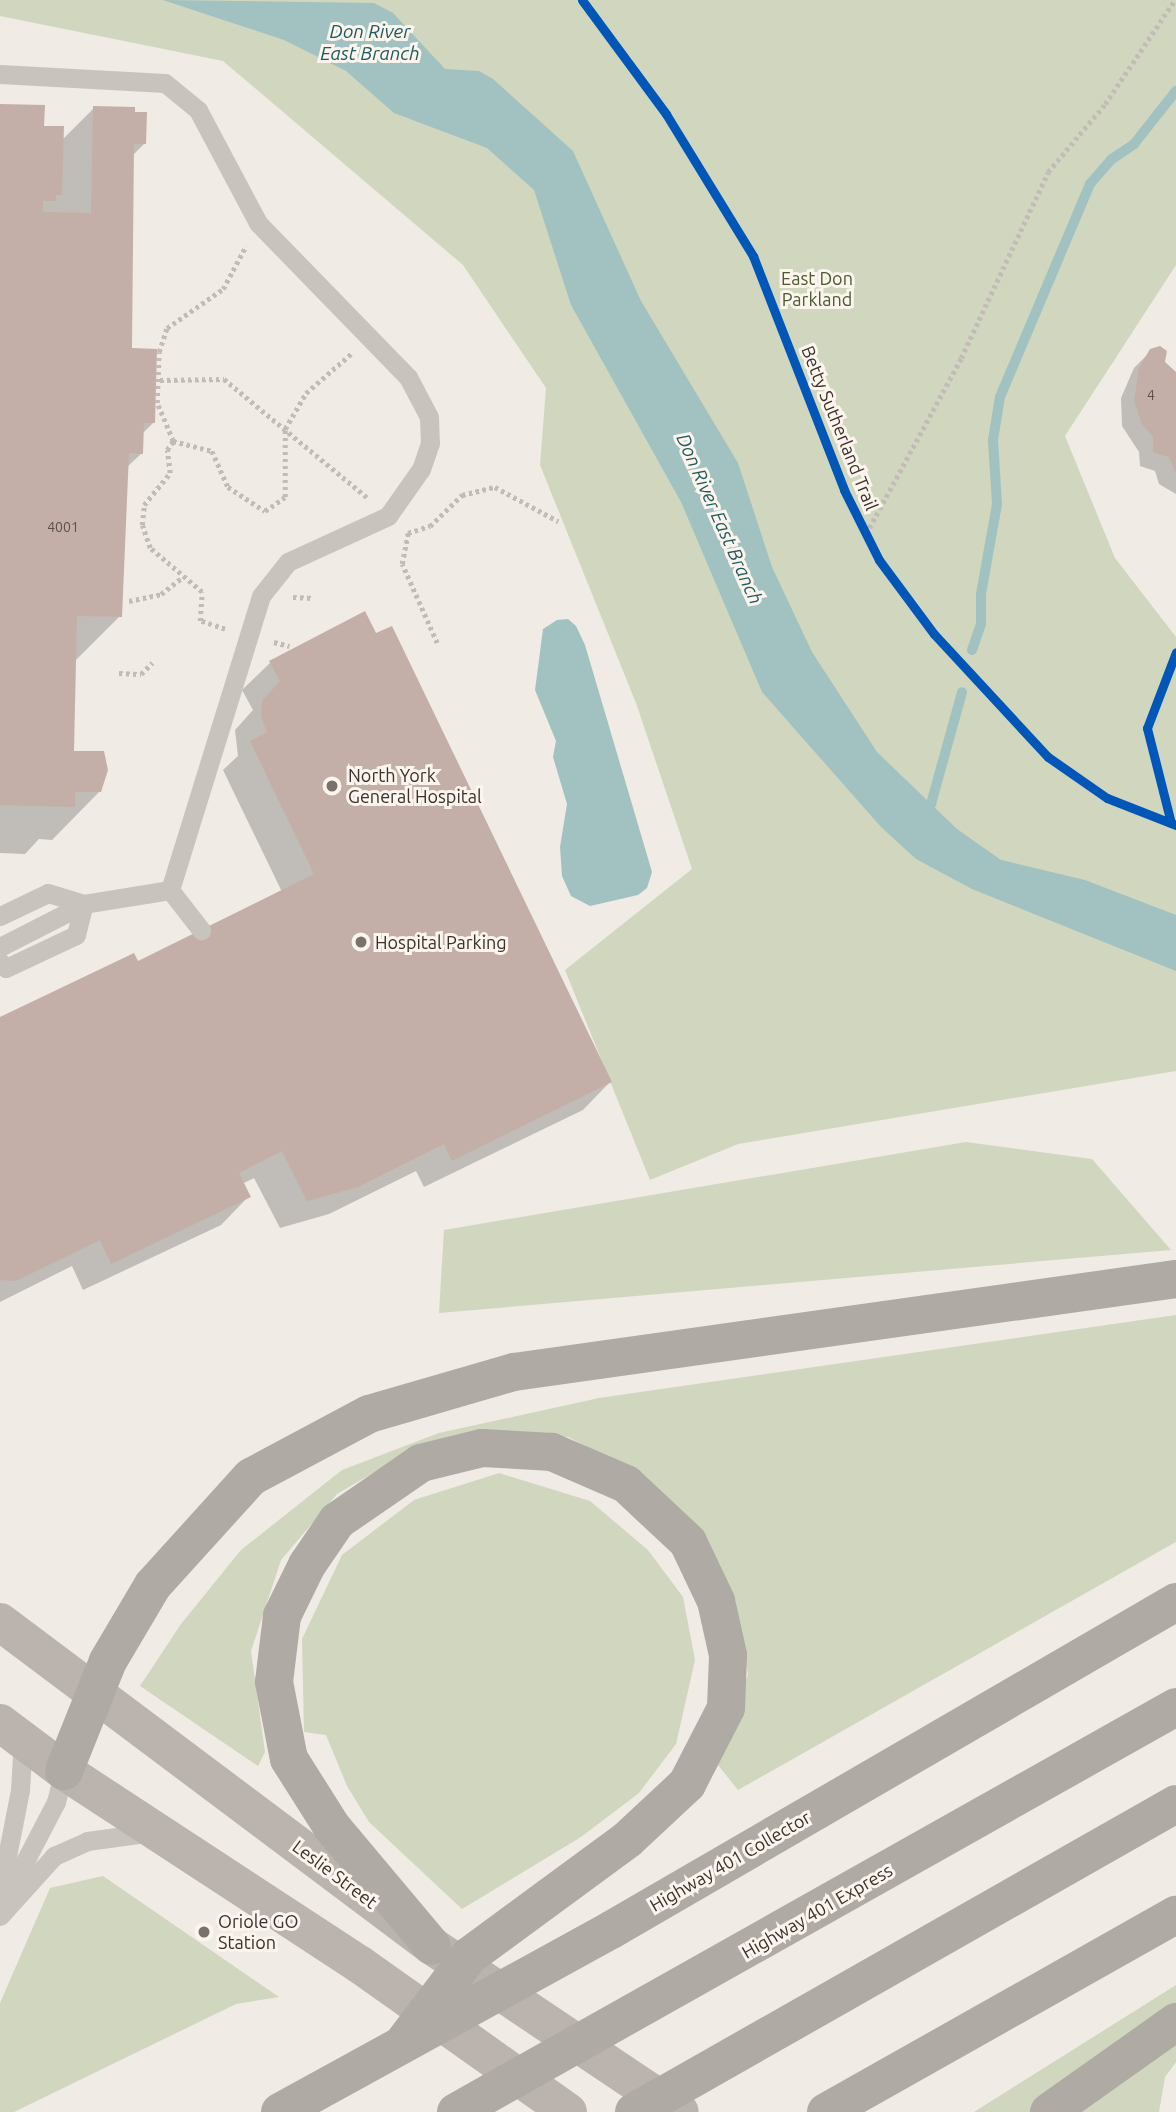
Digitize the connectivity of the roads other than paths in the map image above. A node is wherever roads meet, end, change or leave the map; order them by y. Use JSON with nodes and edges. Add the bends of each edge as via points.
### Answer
{"nodes":[{"id":1,"x":0,"y":75,"type":"edge"},
{"id":2,"x":170,"y":890,"type":"junction"},
{"id":3,"x":84,"y":904,"type":"junction"},
{"id":4,"x":0,"y":916,"type":"edge"},
{"id":5,"x":201,"y":930,"type":"dead end"},
{"id":6,"x":0,"y":947,"type":"edge"},
{"id":7,"x":0,"y":962,"type":"edge"},
{"id":8,"x":1176,"y":1279,"type":"edge"},
{"id":9,"x":1176,"y":1602,"type":"edge"},
{"id":10,"x":0,"y":1622,"type":"edge"},
{"id":11,"x":94,"y":1695,"type":"junction"},
{"id":12,"x":1176,"y":1707,"type":"edge"},
{"id":13,"x":11,"y":1731,"type":"edge"},
{"id":14,"x":64,"y":1770,"type":"junction"},
{"id":15,"x":1176,"y":1804,"type":"edge"},
{"id":16,"x":162,"y":1831,"type":"junction"},
{"id":17,"x":0,"y":1892,"type":"edge"},
{"id":18,"x":0,"y":1910,"type":"edge"},
{"id":19,"x":1176,"y":1915,"type":"edge"},
{"id":20,"x":0,"y":1916,"type":"edge"},
{"id":21,"x":432,"y":1946,"type":"junction"},
{"id":22,"x":1176,"y":2022,"type":"edge"},
{"id":23,"x":404,"y":2042,"type":"junction"},
{"id":24,"x":280,"y":2112,"type":"edge"},
{"id":25,"x":457,"y":2112,"type":"edge"},
{"id":26,"x":568,"y":2112,"type":"edge"},
{"id":27,"x":634,"y":2112,"type":"edge"},
{"id":28,"x":680,"y":2112,"type":"edge"},
{"id":29,"x":826,"y":2112,"type":"edge"},
{"id":30,"x":1049,"y":2112,"type":"edge"}],
"edges":[{"from":1,"to":2,"type":"lane","via":[[165,83],[198,110],[258,223],[408,377],[429,417],[430,443],[421,469],[388,516],[288,562],[261,596]]},
{"from":2,"to":3,"type":"lane"},
{"from":2,"to":5,"type":"lane"},
{"from":3,"to":4,"type":"lane","via":[[48,893]]},
{"from":3,"to":6,"type":"lane"},
{"from":3,"to":7,"type":"lane","via":[[76,934],[6,968]]},
{"from":8,"to":11,"type":"highway","via":[[514,1371],[369,1413],[251,1477],[153,1585],[107,1661]]},
{"from":9,"to":23,"type":"highway","name":"Highway 401 Collector","via":[[611,1930]]},
{"from":10,"to":11,"type":"main road","name":"Leslie Street","via":[[39,1647]]},
{"from":11,"to":14,"type":"highway"},
{"from":11,"to":21,"type":"main road","name":"Leslie Street"},
{"from":12,"to":25,"type":"highway","name":"Highway 401 Express"},
{"from":13,"to":14,"type":"main road"},
{"from":13,"to":17,"type":"lane","via":[[20,1790]]},
{"from":14,"to":16,"type":"main road"},
{"from":14,"to":18,"type":"lane","via":[[56,1802]]},
{"from":15,"to":27,"type":"highway"},
{"from":16,"to":20,"type":"lane","via":[[87,1841],[54,1856]]},
{"from":16,"to":26,"type":"main road"},
{"from":19,"to":29,"type":"highway"},
{"from":21,"to":23,"type":"highway","via":[[332,1826],[289,1759],[274,1682],[282,1616],[307,1565],[337,1521],[421,1463],[482,1448],[552,1452],[626,1484],[688,1542],[716,1601],[728,1655],[726,1708],[687,1784],[628,1839],[469,1956]]},
{"from":21,"to":28,"type":"main road","name":"Leslie Street"},
{"from":22,"to":30,"type":"highway"},
{"from":23,"to":24,"type":"highway","name":"Highway 401 Collector"}]}
